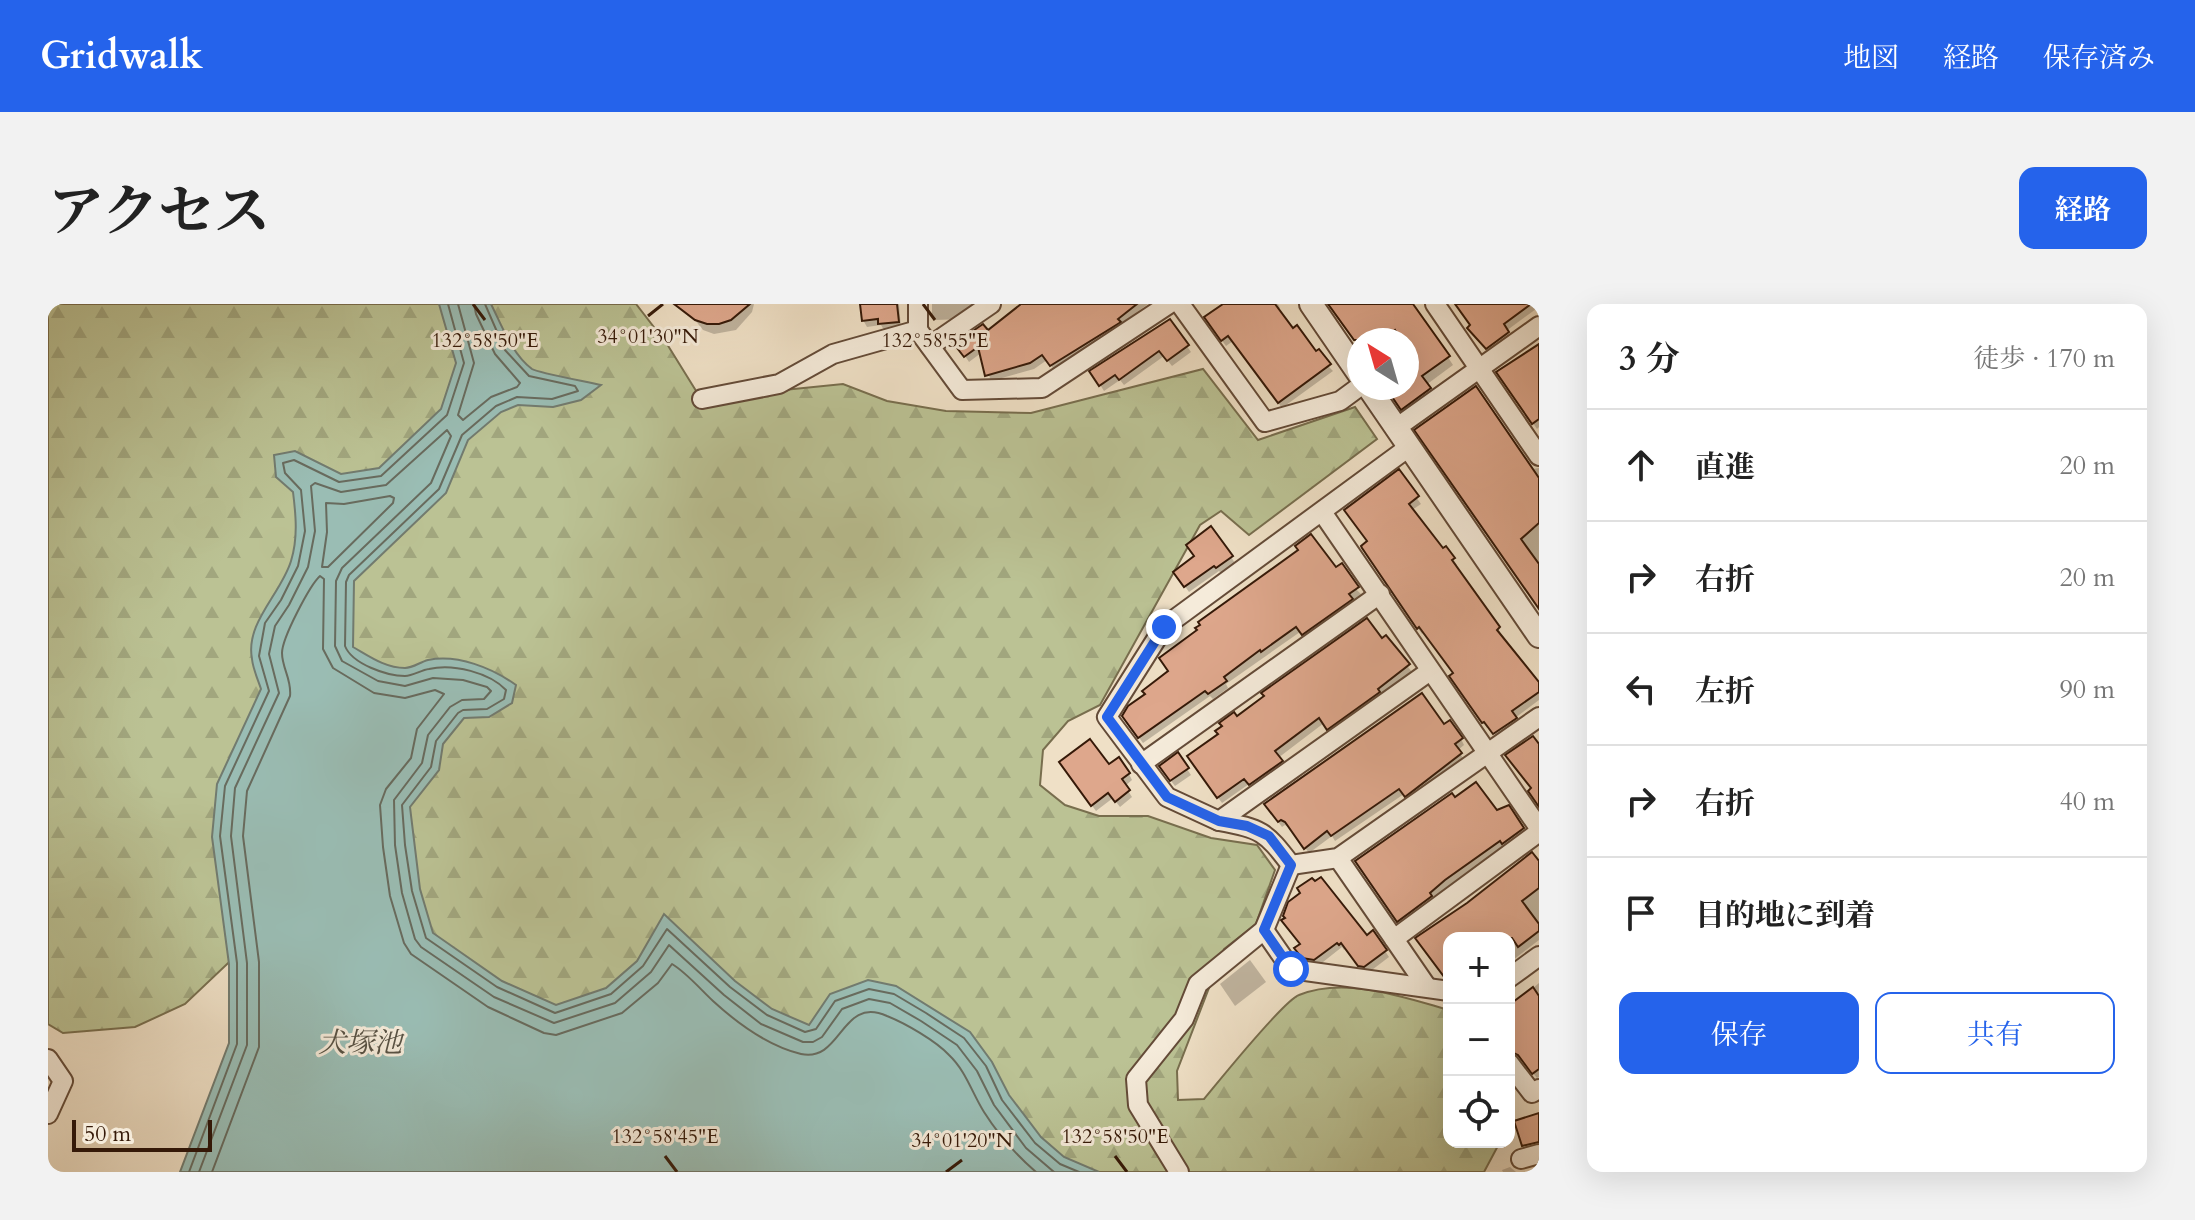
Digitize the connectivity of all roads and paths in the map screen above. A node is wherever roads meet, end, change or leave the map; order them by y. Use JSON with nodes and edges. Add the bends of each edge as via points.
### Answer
{"nodes":[{"id":1,"x":918,"y":304,"type":"edge"},
{"id":2,"x":991,"y":304,"type":"edge"},
{"id":3,"x":1169,"y":304,"type":"edge"},
{"id":4,"x":1180,"y":304,"type":"edge"},
{"id":5,"x":1311,"y":304,"type":"edge"},
{"id":6,"x":1435,"y":304,"type":"edge"},
{"id":7,"x":1539,"y":326,"type":"edge"},
{"id":8,"x":918,"y":330,"type":"junction"},
{"id":9,"x":930,"y":346,"type":"junction"},
{"id":10,"x":1347,"y":356,"type":"edge"},
{"id":11,"x":1479,"y":368,"type":"junction"},
{"id":12,"x":1347,"y":396,"type":"edge"},
{"id":13,"x":702,"y":399,"type":"dead end"},
{"id":14,"x":1377,"y":400,"type":"edge"},
{"id":15,"x":1396,"y":428,"type":"junction"},
{"id":16,"x":1409,"y":447,"type":"junction"},
{"id":17,"x":1539,"y":455,"type":"edge"},
{"id":18,"x":1322,"y":512,"type":"junction"},
{"id":19,"x":1380,"y":594,"type":"junction"},
{"id":20,"x":1539,"y":636,"type":"edge"},
{"id":21,"x":1430,"y":671,"type":"junction"},
{"id":22,"x":1539,"y":717,"type":"edge"},
{"id":23,"x":1487,"y":752,"type":"junction"},
{"id":24,"x":1141,"y":764,"type":"junction"},
{"id":25,"x":1219,"y":821,"type":"junction"},
{"id":26,"x":1539,"y":830,"type":"edge"},
{"id":27,"x":1338,"y":858,"type":"junction"},
{"id":28,"x":1291,"y":865,"type":"junction"},
{"id":29,"x":1264,"y":930,"type":"junction"},
{"id":30,"x":1394,"y":939,"type":"junction"},
{"id":31,"x":1539,"y":956,"type":"edge"},
{"id":32,"x":1515,"y":974,"type":"edge"},
{"id":33,"x":1427,"y":987,"type":"junction"},
{"id":34,"x":1443,"y":990,"type":"edge"},
{"id":35,"x":48,"y":1059,"type":"edge"},
{"id":36,"x":1515,"y":1071,"type":"edge"},
{"id":37,"x":1539,"y":1089,"type":"edge"},
{"id":38,"x":48,"y":1114,"type":"edge"},
{"id":39,"x":1179,"y":1172,"type":"edge"}],
"edges":[{"from":1,"to":8,"type":"street"},
{"from":2,"to":9,"type":"street"},
{"from":3,"to":9,"type":"street","via":[[1042,388],[962,390]]},
{"from":4,"to":12,"type":"street","via":[[1265,422]]},
{"from":5,"to":10,"type":"street"},
{"from":6,"to":11,"type":"street"},
{"from":7,"to":11,"type":"street"},
{"from":8,"to":9,"type":"street"},
{"from":8,"to":13,"type":"street","via":[[833,354],[779,384]]},
{"from":11,"to":15,"type":"street"},
{"from":11,"to":17,"type":"street"},
{"from":14,"to":15,"type":"street"},
{"from":15,"to":16,"type":"street"},
{"from":16,"to":18,"type":"street"},
{"from":16,"to":20,"type":"street"},
{"from":18,"to":19,"type":"street"},
{"from":18,"to":24,"type":"street","via":[[1164,627],[1107,717]]},
{"from":19,"to":21,"type":"street"},
{"from":19,"to":24,"type":"street"},
{"from":21,"to":23,"type":"street"},
{"from":21,"to":25,"type":"street"},
{"from":22,"to":23,"type":"street"},
{"from":23,"to":26,"type":"street"},
{"from":23,"to":27,"type":"street"},
{"from":24,"to":25,"type":"street","via":[[1167,797]]},
{"from":25,"to":28,"type":"street","via":[[1269,836]]},
{"from":26,"to":30,"type":"street"},
{"from":27,"to":28,"type":"street"},
{"from":27,"to":30,"type":"street"},
{"from":28,"to":29,"type":"street"},
{"from":29,"to":33,"type":"street","via":[[1291,969]]},
{"from":29,"to":39,"type":"street","via":[[1198,984],[1184,1019],[1136,1079],[1138,1105]]},
{"from":30,"to":33,"type":"street"},
{"from":31,"to":32,"type":"street"},
{"from":33,"to":34,"type":"street"},
{"from":35,"to":38,"type":"street","via":[[63,1081]]},
{"from":36,"to":37,"type":"street","via":[[1532,1093]]}]}
